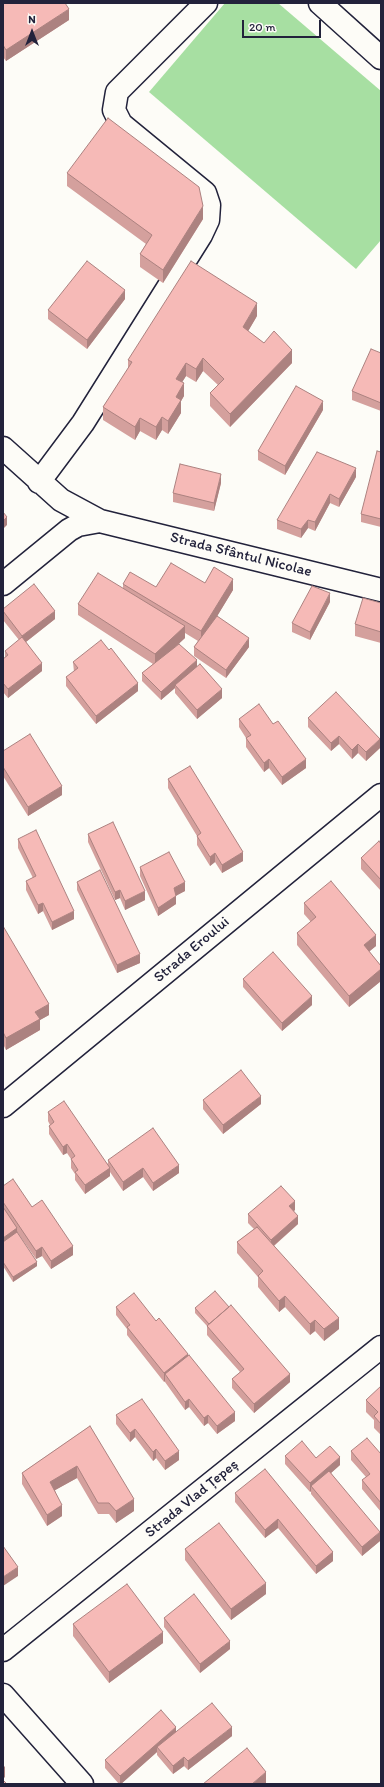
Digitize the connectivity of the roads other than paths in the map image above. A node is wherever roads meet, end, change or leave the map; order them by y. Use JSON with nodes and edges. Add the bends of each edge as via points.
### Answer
{"nodes":[{"id":1,"x":206,"y":3,"type":"edge"},
{"id":2,"x":320,"y":3,"type":"edge"},
{"id":3,"x":381,"y":58,"type":"edge"},
{"id":4,"x":3,"y":448,"type":"edge"},
{"id":5,"x":39,"y":482,"type":"junction"},
{"id":6,"x":100,"y":521,"type":"junction"},
{"id":7,"x":3,"y":584,"type":"edge"},
{"id":8,"x":381,"y":590,"type":"edge"},
{"id":9,"x":381,"y":795,"type":"edge"},
{"id":10,"x":3,"y":1106,"type":"edge"},
{"id":11,"x":381,"y":1347,"type":"edge"},
{"id":12,"x":3,"y":1650,"type":"edge"},
{"id":13,"x":3,"y":1695,"type":"edge"},
{"id":14,"x":82,"y":1784,"type":"edge"}],
"edges":[{"from":1,"to":5,"type":"street","via":[[117,92],[114,110],[121,124],[205,193],[209,205],[208,220],[202,235],[83,423]]},
{"from":2,"to":3,"type":"street"},
{"from":4,"to":5,"type":"street","name":"Strada Sfântul Nicolae"},
{"from":5,"to":6,"type":"street","name":"Strada Sfântul Nicolae","via":[[61,500]]},
{"from":6,"to":7,"type":"street","name":"Strada Sfântul Nicolae","via":[[78,525],[69,530]]},
{"from":6,"to":8,"type":"street","name":"Strada Sfântul Nicolae"},
{"from":9,"to":10,"type":"street","name":"Strada Eroului"},
{"from":11,"to":12,"type":"street","name":"Strada Vlad Țepeș"},
{"from":13,"to":14,"type":"street"}]}
